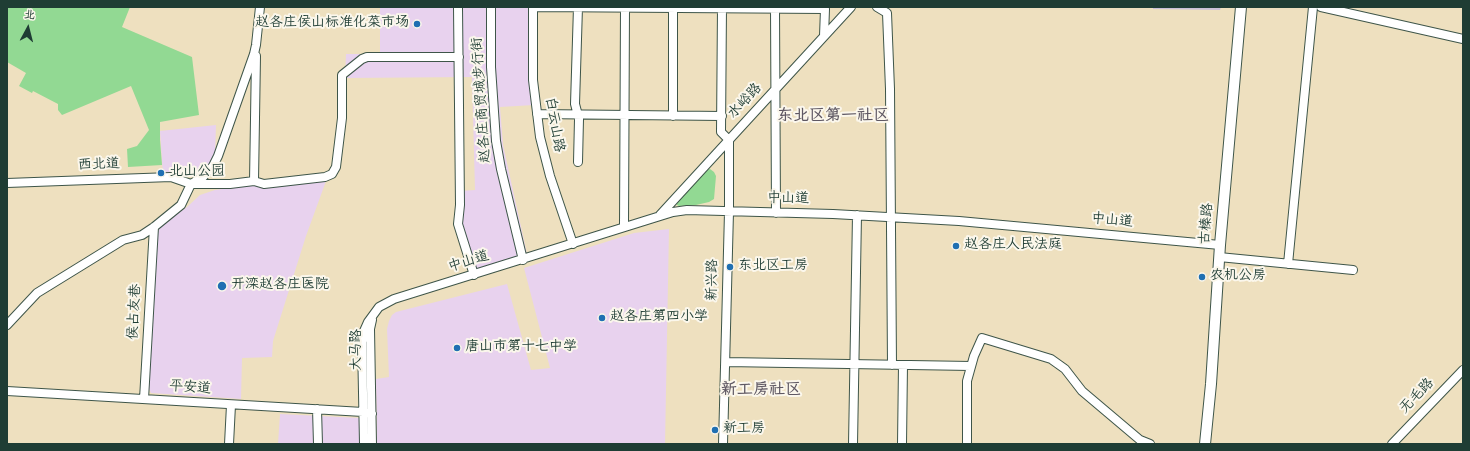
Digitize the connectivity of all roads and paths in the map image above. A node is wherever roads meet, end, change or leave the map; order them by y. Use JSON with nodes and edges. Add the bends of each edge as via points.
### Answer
{"nodes":[{"id":1,"x":260,"y":7,"type":"edge"},
{"id":2,"x":458,"y":7,"type":"edge"},
{"id":3,"x":491,"y":7,"type":"edge"},
{"id":4,"x":533,"y":7,"type":"edge"},
{"id":5,"x":578,"y":7,"type":"edge"},
{"id":6,"x":625,"y":7,"type":"edge"},
{"id":7,"x":851,"y":7,"type":"edge"},
{"id":8,"x":877,"y":7,"type":"edge"},
{"id":9,"x":1241,"y":7,"type":"edge"},
{"id":10,"x":1313,"y":7,"type":"edge"},
{"id":11,"x":1321,"y":7,"type":"edge"},
{"id":12,"x":673,"y":8,"type":"edge"},
{"id":13,"x":722,"y":8,"type":"edge"},
{"id":14,"x":775,"y":8,"type":"edge"},
{"id":15,"x":825,"y":8,"type":"edge"},
{"id":16,"x":824,"y":36,"type":"junction"},
{"id":17,"x":1463,"y":40,"type":"edge"},
{"id":18,"x":256,"y":45,"type":"junction"},
{"id":19,"x":459,"y":57,"type":"junction"},
{"id":20,"x":775,"y":89,"type":"junction"},
{"id":21,"x":537,"y":114,"type":"junction"},
{"id":22,"x":578,"y":115,"type":"junction"},
{"id":23,"x":624,"y":115,"type":"junction"},
{"id":24,"x":673,"y":116,"type":"junction"},
{"id":25,"x":722,"y":116,"type":"junction"},
{"id":26,"x":729,"y":140,"type":"junction"},
{"id":27,"x":578,"y":162,"type":"dead end"},
{"id":28,"x":254,"y":181,"type":"junction"},
{"id":29,"x":7,"y":183,"type":"edge"},
{"id":30,"x":191,"y":184,"type":"junction"},
{"id":31,"x":729,"y":212,"type":"junction"},
{"id":32,"x":776,"y":212,"type":"junction"},
{"id":33,"x":660,"y":215,"type":"junction"},
{"id":34,"x":857,"y":215,"type":"junction"},
{"id":35,"x":892,"y":217,"type":"junction"},
{"id":36,"x":624,"y":226,"type":"junction"},
{"id":37,"x":154,"y":227,"type":"junction"},
{"id":38,"x":572,"y":244,"type":"junction"},
{"id":39,"x":1220,"y":245,"type":"junction"},
{"id":40,"x":1219,"y":257,"type":"junction"},
{"id":41,"x":523,"y":260,"type":"junction"},
{"id":42,"x":1288,"y":264,"type":"junction"},
{"id":43,"x":1353,"y":270,"type":"dead end"},
{"id":44,"x":474,"y":275,"type":"junction"},
{"id":45,"x":372,"y":315,"type":"junction"},
{"id":46,"x":7,"y":326,"type":"edge"},
{"id":47,"x":726,"y":362,"type":"junction"},
{"id":48,"x":854,"y":364,"type":"junction"},
{"id":49,"x":892,"y":365,"type":"junction"},
{"id":50,"x":903,"y":365,"type":"junction"},
{"id":51,"x":971,"y":366,"type":"junction"},
{"id":52,"x":1463,"y":370,"type":"edge"},
{"id":53,"x":7,"y":391,"type":"edge"},
{"id":54,"x":144,"y":399,"type":"junction"},
{"id":55,"x":231,"y":405,"type":"junction"},
{"id":56,"x":317,"y":409,"type":"junction"},
{"id":57,"x":363,"y":412,"type":"junction"},
{"id":58,"x":372,"y":414,"type":"junction"},
{"id":59,"x":229,"y":444,"type":"edge"},
{"id":60,"x":318,"y":444,"type":"edge"},
{"id":61,"x":364,"y":444,"type":"edge"},
{"id":62,"x":372,"y":444,"type":"edge"},
{"id":63,"x":723,"y":444,"type":"edge"},
{"id":64,"x":853,"y":444,"type":"edge"},
{"id":65,"x":902,"y":444,"type":"edge"},
{"id":66,"x":967,"y":444,"type":"edge"},
{"id":67,"x":1150,"y":444,"type":"edge"},
{"id":68,"x":1205,"y":444,"type":"edge"},
{"id":69,"x":1392,"y":444,"type":"edge"}],
"edges":[{"from":1,"to":18,"type":"street"},
{"from":2,"to":19,"type":"street"},
{"from":3,"to":41,"type":"street","name":"赵各庄商贸城步行街","via":[[491,67],[496,141]]},
{"from":4,"to":5,"type":"street"},
{"from":4,"to":21,"type":"street","name":"白云山路","via":[[533,80]]},
{"from":5,"to":6,"type":"street"},
{"from":5,"to":22,"type":"street","via":[[575,104]]},
{"from":6,"to":12,"type":"street"},
{"from":6,"to":23,"type":"street"},
{"from":7,"to":16,"type":"street","name":"水峪路"},
{"from":8,"to":35,"type":"street","via":[[887,13]]},
{"from":9,"to":39,"type":"main road","name":"古榛路"},
{"from":10,"to":42,"type":"street"},
{"from":11,"to":17,"type":"street"},
{"from":12,"to":13,"type":"street"},
{"from":12,"to":24,"type":"street"},
{"from":13,"to":14,"type":"street"},
{"from":13,"to":25,"type":"street"},
{"from":14,"to":15,"type":"street"},
{"from":14,"to":20,"type":"street"},
{"from":15,"to":16,"type":"street"},
{"from":16,"to":20,"type":"street","name":"水峪路"},
{"from":18,"to":28,"type":"street"},
{"from":18,"to":30,"type":"street","via":[[218,156],[203,177]]},
{"from":19,"to":28,"type":"street","via":[[362,58],[342,75],[340,146],[332,174],[264,184]]},
{"from":19,"to":44,"type":"street","via":[[458,224]]},
{"from":20,"to":26,"type":"street","name":"水峪路"},
{"from":20,"to":32,"type":"street"},
{"from":21,"to":22,"type":"street"},
{"from":21,"to":38,"type":"street","name":"白云山路","via":[[550,176]]},
{"from":22,"to":23,"type":"street"},
{"from":22,"to":27,"type":"street"},
{"from":23,"to":24,"type":"street"},
{"from":23,"to":36,"type":"street"},
{"from":24,"to":25,"type":"street"},
{"from":25,"to":26,"type":"street","via":[[721,132]]},
{"from":26,"to":31,"type":"street","name":"新兴路"},
{"from":26,"to":33,"type":"street","name":"水峪路"},
{"from":28,"to":30,"type":"street"},
{"from":29,"to":30,"type":"street","name":"西北道","via":[[172,177]]},
{"from":30,"to":37,"type":"street","via":[[181,204]]},
{"from":31,"to":32,"type":"street","name":"中山道"},
{"from":31,"to":33,"type":"street","name":"中山道","via":[[687,210]]},
{"from":31,"to":47,"type":"street","name":"新兴路"},
{"from":32,"to":34,"type":"street","name":"中山道"},
{"from":33,"to":36,"type":"street","name":"中山道"},
{"from":34,"to":35,"type":"street","name":"中山道"},
{"from":34,"to":48,"type":"street"},
{"from":35,"to":39,"type":"street","name":"中山道"},
{"from":35,"to":49,"type":"street"},
{"from":36,"to":38,"type":"street","name":"中山道"},
{"from":37,"to":46,"type":"street","via":[[142,235],[123,240],[37,293]]},
{"from":37,"to":54,"type":"street","name":"侯占友巷"},
{"from":38,"to":41,"type":"street","name":"中山道"},
{"from":39,"to":40,"type":"main road","name":"古榛路"},
{"from":40,"to":42,"type":"street"},
{"from":40,"to":68,"type":"main road","name":"古榛路"},
{"from":41,"to":44,"type":"street","name":"中山道"},
{"from":42,"to":43,"type":"street"},
{"from":44,"to":45,"type":"street","name":"中山道","via":[[394,299],[379,307]]},
{"from":45,"to":57,"type":"street","name":"大马路","via":[[362,342]]},
{"from":45,"to":58,"type":"street","name":"大马路"},
{"from":47,"to":48,"type":"street"},
{"from":47,"to":63,"type":"street","name":"新兴路"},
{"from":48,"to":49,"type":"street"},
{"from":48,"to":64,"type":"street"},
{"from":49,"to":50,"type":"street"},
{"from":50,"to":51,"type":"street"},
{"from":50,"to":65,"type":"street"},
{"from":51,"to":66,"type":"street","via":[[967,381]]},
{"from":51,"to":67,"type":"street","via":[[982,338],[1051,359],[1065,369],[1082,391],[1140,440]]},
{"from":52,"to":69,"type":"street","name":"无毛路"},
{"from":53,"to":54,"type":"street","name":"平安道"},
{"from":54,"to":55,"type":"street","name":"平安道"},
{"from":55,"to":56,"type":"street","name":"平安道"},
{"from":55,"to":59,"type":"street"},
{"from":56,"to":57,"type":"street","name":"平安道"},
{"from":56,"to":60,"type":"street"},
{"from":57,"to":58,"type":"street","name":"平安道"},
{"from":57,"to":61,"type":"street","name":"大马路"},
{"from":58,"to":62,"type":"street","name":"大马路"}]}
